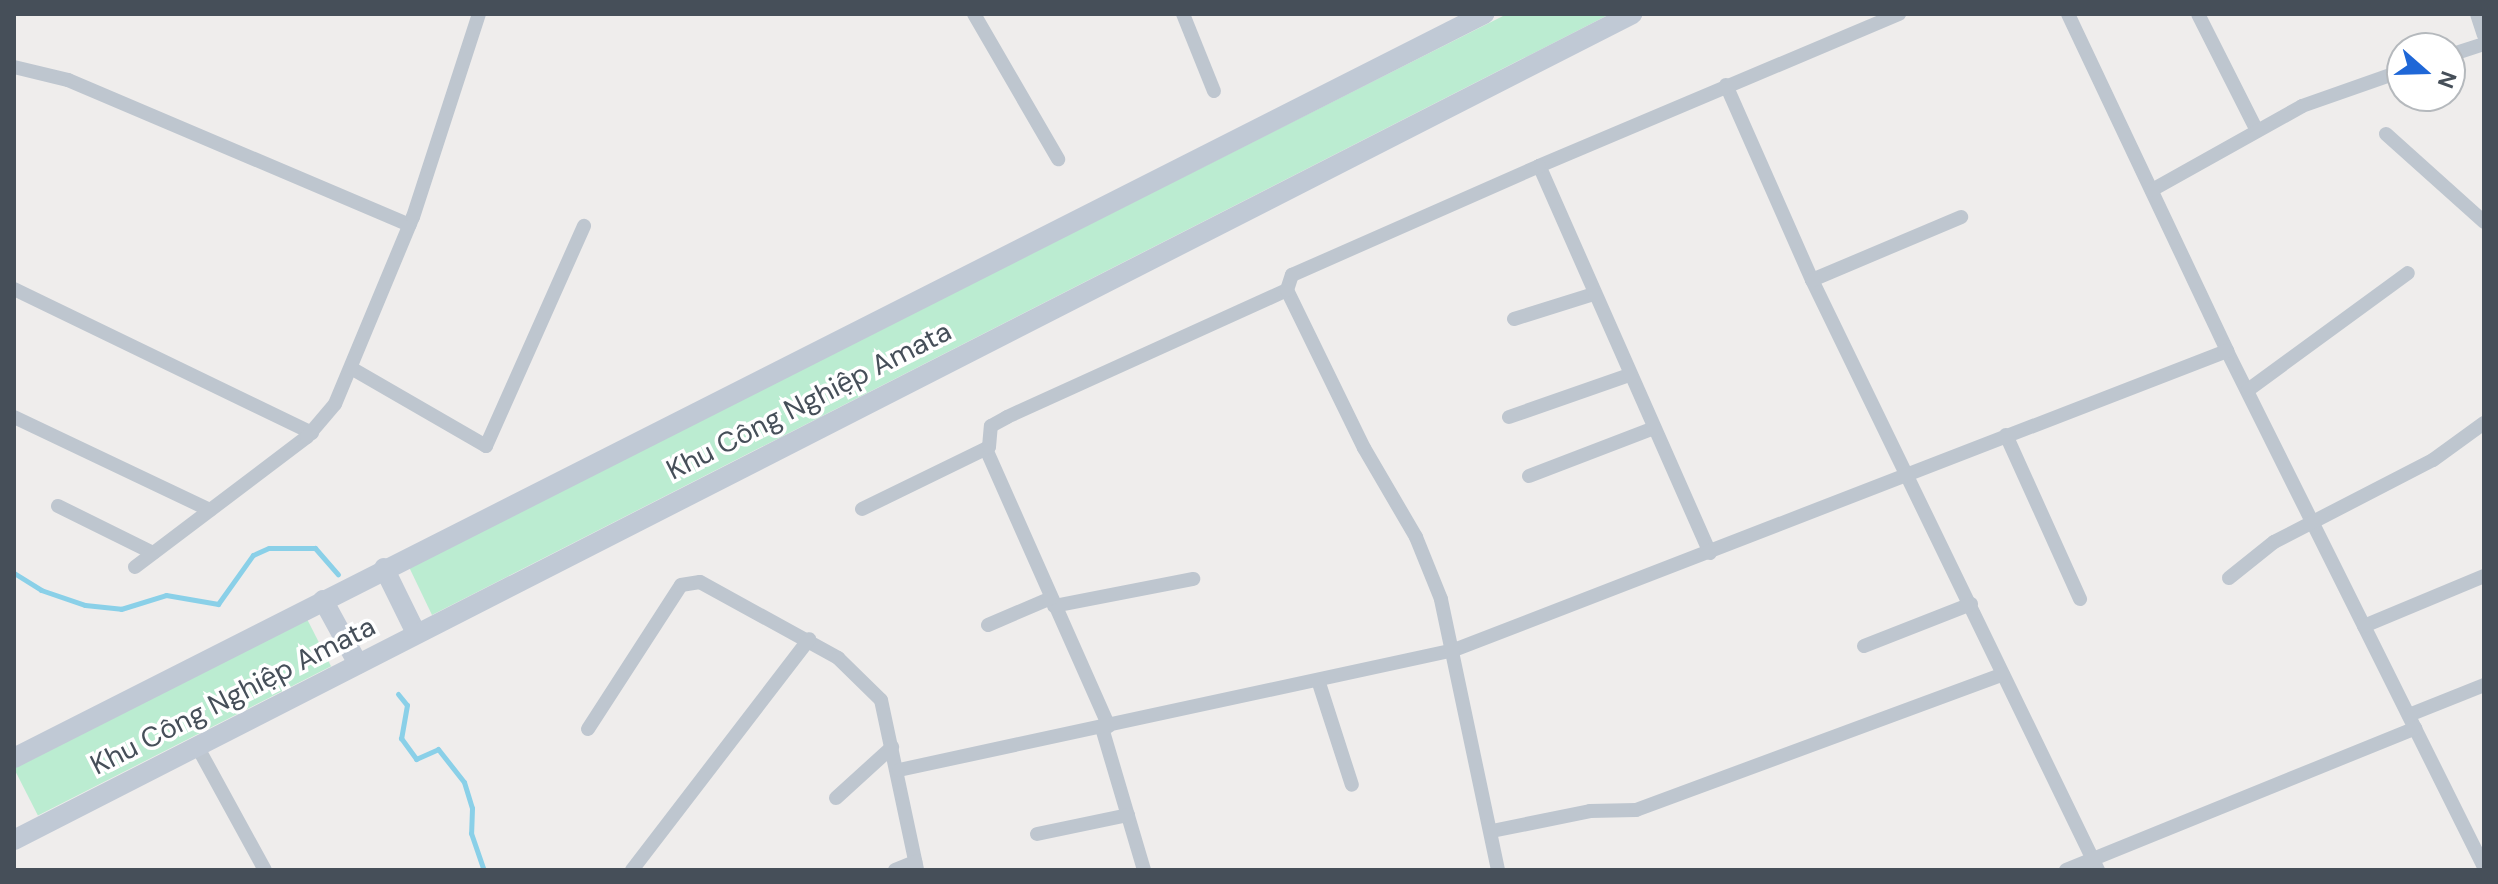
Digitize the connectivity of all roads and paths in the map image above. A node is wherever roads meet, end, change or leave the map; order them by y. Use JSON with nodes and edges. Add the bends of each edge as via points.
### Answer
{"nodes":[{"id":1,"x":479,"y":14,"type":"edge"},
{"id":2,"x":974,"y":14,"type":"edge"},
{"id":3,"x":1183,"y":14,"type":"edge"},
{"id":4,"x":1484,"y":14,"type":"edge"},
{"id":5,"x":1632,"y":14,"type":"edge"},
{"id":6,"x":1899,"y":14,"type":"edge"},
{"id":7,"x":2068,"y":14,"type":"edge"},
{"id":8,"x":2198,"y":14,"type":"edge"},
{"id":9,"x":2477,"y":14,"type":"edge"},
{"id":10,"x":2484,"y":35,"type":"edge"},
{"id":11,"x":14,"y":67,"type":"edge"},
{"id":12,"x":2386,"y":77,"type":"edge"},
{"id":13,"x":1726,"y":85,"type":"junction"},
{"id":14,"x":1214,"y":91,"type":"dead end"},
{"id":15,"x":2256,"y":129,"type":"junction"},
{"id":16,"x":2386,"y":134,"type":"dead end"},
{"id":17,"x":1058,"y":159,"type":"dead end"},
{"id":18,"x":1539,"y":166,"type":"junction"},
{"id":19,"x":2152,"y":190,"type":"junction"},
{"id":20,"x":1961,"y":217,"type":"dead end"},
{"id":21,"x":2484,"y":222,"type":"edge"},
{"id":22,"x":410,"y":225,"type":"junction"},
{"id":23,"x":584,"y":226,"type":"dead end"},
{"id":24,"x":2408,"y":273,"type":"dead end"},
{"id":25,"x":1812,"y":280,"type":"junction"},
{"id":26,"x":14,"y":289,"type":"edge"},
{"id":27,"x":1287,"y":290,"type":"junction"},
{"id":28,"x":1594,"y":294,"type":"junction"},
{"id":29,"x":1514,"y":319,"type":"dead end"},
{"id":30,"x":2227,"y":351,"type":"junction"},
{"id":31,"x":351,"y":368,"type":"junction"},
{"id":32,"x":1629,"y":375,"type":"junction"},
{"id":33,"x":2248,"y":390,"type":"junction"},
{"id":34,"x":14,"y":417,"type":"edge"},
{"id":35,"x":1509,"y":417,"type":"dead end"},
{"id":36,"x":2484,"y":423,"type":"edge"},
{"id":37,"x":1654,"y":428,"type":"junction"},
{"id":38,"x":312,"y":433,"type":"junction"},
{"id":39,"x":2006,"y":435,"type":"junction"},
{"id":40,"x":986,"y":449,"type":"junction"},
{"id":41,"x":1906,"y":473,"type":"junction"},
{"id":42,"x":1529,"y":476,"type":"dead end"},
{"id":43,"x":58,"y":506,"type":"dead end"},
{"id":44,"x":862,"y":509,"type":"dead end"},
{"id":45,"x":210,"y":510,"type":"junction"},
{"id":46,"x":2314,"y":522,"type":"junction"},
{"id":47,"x":153,"y":553,"type":"junction"},
{"id":48,"x":1710,"y":553,"type":"junction"},
{"id":49,"x":135,"y":567,"type":"dead end"},
{"id":50,"x":384,"y":568,"type":"junction"},
{"id":51,"x":2484,"y":576,"type":"edge"},
{"id":52,"x":2229,"y":578,"type":"dead end"},
{"id":53,"x":1193,"y":579,"type":"dead end"},
{"id":54,"x":2080,"y":599,"type":"dead end"},
{"id":55,"x":323,"y":600,"type":"junction"},
{"id":56,"x":1053,"y":602,"type":"junction"},
{"id":57,"x":1971,"y":604,"type":"junction"},
{"id":58,"x":988,"y":625,"type":"dead end"},
{"id":59,"x":2364,"y":626,"type":"junction"},
{"id":60,"x":416,"y":633,"type":"junction"},
{"id":61,"x":809,"y":639,"type":"junction"},
{"id":62,"x":1864,"y":646,"type":"dead end"},
{"id":63,"x":1454,"y":650,"type":"junction"},
{"id":64,"x":358,"y":664,"type":"junction"},
{"id":65,"x":2003,"y":674,"type":"junction"},
{"id":66,"x":1318,"y":680,"type":"junction"},
{"id":67,"x":2484,"y":685,"type":"edge"},
{"id":68,"x":2412,"y":721,"type":"junction"},
{"id":69,"x":1105,"y":727,"type":"junction"},
{"id":70,"x":588,"y":729,"type":"dead end"},
{"id":71,"x":197,"y":746,"type":"junction"},
{"id":72,"x":892,"y":747,"type":"junction"},
{"id":73,"x":14,"y":758,"type":"edge"},
{"id":74,"x":899,"y":770,"type":"junction"},
{"id":75,"x":1352,"y":785,"type":"dead end"},
{"id":76,"x":836,"y":798,"type":"dead end"},
{"id":77,"x":1128,"y":815,"type":"junction"},
{"id":78,"x":1492,"y":831,"type":"junction"},
{"id":79,"x":1037,"y":834,"type":"dead end"},
{"id":80,"x":14,"y":840,"type":"edge"},
{"id":81,"x":2096,"y":865,"type":"edge"},
{"id":82,"x":916,"y":866,"type":"edge"},
{"id":83,"x":2484,"y":867,"type":"edge"},
{"id":84,"x":265,"y":870,"type":"edge"},
{"id":85,"x":632,"y":870,"type":"edge"},
{"id":86,"x":895,"y":870,"type":"edge"},
{"id":87,"x":1144,"y":870,"type":"edge"},
{"id":88,"x":1498,"y":870,"type":"edge"},
{"id":89,"x":2066,"y":870,"type":"edge"}],
"edges":[{"from":1,"to":22,"type":"street"},
{"from":2,"to":17,"type":"street"},
{"from":3,"to":14,"type":"street"},
{"from":4,"to":50,"type":"street","name":"Khu Công Nghiệp Amata"},
{"from":5,"to":60,"type":"street","name":"Khu Công Nghiệp Amata"},
{"from":6,"to":13,"type":"street"},
{"from":7,"to":19,"type":"street"},
{"from":8,"to":15,"type":"street"},
{"from":9,"to":10,"type":"street"},
{"from":11,"to":22,"type":"street","via":[[68,80]]},
{"from":12,"to":15,"type":"street","via":[[2302,106]]},
{"from":13,"to":18,"type":"street"},
{"from":13,"to":25,"type":"street"},
{"from":15,"to":19,"type":"street"},
{"from":16,"to":21,"type":"street"},
{"from":18,"to":27,"type":"street","via":[[1316,263],[1292,275]]},
{"from":18,"to":28,"type":"street"},
{"from":19,"to":30,"type":"street"},
{"from":20,"to":25,"type":"street"},
{"from":22,"to":31,"type":"street"},
{"from":23,"to":31,"type":"street","via":[[486,446]]},
{"from":24,"to":33,"type":"street"},
{"from":25,"to":41,"type":"street"},
{"from":26,"to":38,"type":"street"},
{"from":27,"to":40,"type":"street","via":[[1007,417],[991,426]]},
{"from":27,"to":63,"type":"street","via":[[1364,448],[1416,537]]},
{"from":28,"to":29,"type":"street"},
{"from":28,"to":32,"type":"street"},
{"from":30,"to":33,"type":"street"},
{"from":30,"to":39,"type":"street"},
{"from":31,"to":38,"type":"street","via":[[335,404]]},
{"from":32,"to":35,"type":"street"},
{"from":32,"to":37,"type":"street"},
{"from":33,"to":46,"type":"street"},
{"from":34,"to":45,"type":"street"},
{"from":36,"to":46,"type":"street","via":[[2433,460]]},
{"from":37,"to":42,"type":"street"},
{"from":37,"to":48,"type":"street"},
{"from":38,"to":45,"type":"street"},
{"from":39,"to":41,"type":"street"},
{"from":39,"to":54,"type":"street"},
{"from":40,"to":44,"type":"street"},
{"from":40,"to":56,"type":"street"},
{"from":41,"to":48,"type":"street"},
{"from":41,"to":57,"type":"street"},
{"from":43,"to":47,"type":"street"},
{"from":45,"to":47,"type":"street"},
{"from":46,"to":52,"type":"street","via":[[2274,542]]},
{"from":46,"to":59,"type":"street"},
{"from":47,"to":49,"type":"street"},
{"from":48,"to":63,"type":"street"},
{"from":50,"to":55,"type":"street","name":"Khu Công Nghiệp Amata"},
{"from":50,"to":60,"type":"street"},
{"from":51,"to":59,"type":"street"},
{"from":53,"to":56,"type":"street"},
{"from":55,"to":64,"type":"street"},
{"from":55,"to":73,"type":"street","name":"Khu Công Nghiệp Amata"},
{"from":56,"to":58,"type":"street"},
{"from":56,"to":69,"type":"street"},
{"from":57,"to":62,"type":"street"},
{"from":57,"to":65,"type":"street"},
{"from":59,"to":68,"type":"street"},
{"from":60,"to":64,"type":"street","name":"Khu Công Nghiệp Amata"},
{"from":61,"to":70,"type":"street","via":[[700,582],[685,581]]},
{"from":61,"to":72,"type":"street","via":[[864,679],[881,700]]},
{"from":61,"to":85,"type":"street"},
{"from":63,"to":66,"type":"street"},
{"from":63,"to":78,"type":"street"},
{"from":64,"to":71,"type":"street","name":"Khu Công Nghiệp Amata"},
{"from":65,"to":78,"type":"street","via":[[1636,810],[1590,811]]},
{"from":65,"to":81,"type":"street"},
{"from":66,"to":69,"type":"street"},
{"from":66,"to":75,"type":"street"},
{"from":67,"to":68,"type":"street"},
{"from":68,"to":81,"type":"street"},
{"from":68,"to":83,"type":"street"},
{"from":69,"to":74,"type":"street"},
{"from":69,"to":77,"type":"street"},
{"from":71,"to":80,"type":"street","name":"Khu Công Nghiệp Amata"},
{"from":71,"to":84,"type":"street"},
{"from":72,"to":74,"type":"street"},
{"from":72,"to":76,"type":"street"},
{"from":74,"to":82,"type":"street"},
{"from":77,"to":79,"type":"street"},
{"from":77,"to":87,"type":"street"},
{"from":78,"to":88,"type":"street"},
{"from":81,"to":89,"type":"street"},
{"from":82,"to":86,"type":"street"}]}
